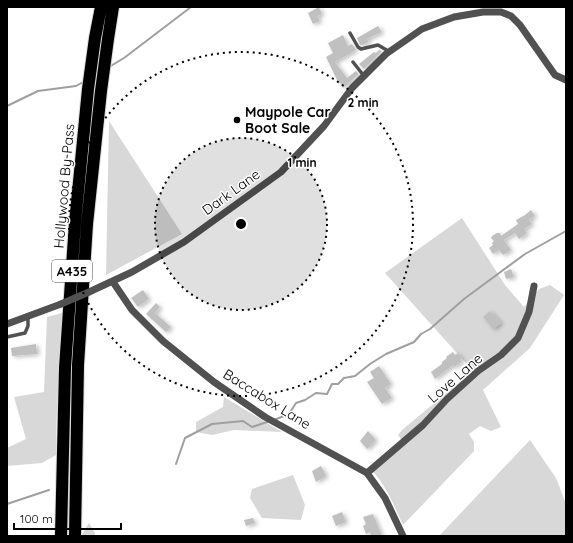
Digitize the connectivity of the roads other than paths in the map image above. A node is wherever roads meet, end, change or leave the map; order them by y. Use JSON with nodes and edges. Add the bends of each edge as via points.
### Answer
{"nodes":[{"id":1,"x":100,"y":7,"type":"edge"},
{"id":2,"x":113,"y":7,"type":"edge"},
{"id":3,"x":350,"y":33,"type":"dead end"},
{"id":4,"x":390,"y":52,"type":"junction"},
{"id":5,"x":353,"y":62,"type":"dead end"},
{"id":6,"x":364,"y":76,"type":"junction"},
{"id":7,"x":566,"y":80,"type":"edge"},
{"id":8,"x":113,"y":282,"type":"junction"},
{"id":9,"x":534,"y":286,"type":"dead end"},
{"id":10,"x":28,"y":317,"type":"junction"},
{"id":11,"x":7,"y":324,"type":"edge"},
{"id":12,"x":7,"y":337,"type":"edge"},
{"id":13,"x":367,"y":473,"type":"junction"},
{"id":14,"x":61,"y":536,"type":"edge"},
{"id":15,"x":75,"y":536,"type":"edge"},
{"id":16,"x":403,"y":536,"type":"edge"}],
"edges":[{"from":1,"to":14,"type":"highway","name":"Hollywood By-Pass","number":"A435","via":[[88,89],[75,223],[65,368]]},
{"from":2,"to":15,"type":"highway","name":"Hollywood By-Pass","number":"A435","via":[[87,224],[78,365]]},
{"from":3,"to":4,"type":"lane","via":[[361,49],[378,45]]},
{"from":4,"to":6,"type":"street","name":"Dark Lane"},
{"from":4,"to":7,"type":"street","name":"Dark Lane","via":[[422,29],[454,18],[483,12],[501,12],[511,16],[520,25],[555,75]]},
{"from":5,"to":6,"type":"lane"},
{"from":6,"to":8,"type":"street","name":"Dark Lane","via":[[324,126],[281,172],[184,242]]},
{"from":8,"to":10,"type":"street","name":"Dark Lane","bridge":true},
{"from":8,"to":13,"type":"street","name":"Baccabox Lane","via":[[132,310],[158,336],[214,382],[264,417]]},
{"from":9,"to":13,"type":"street","name":"Love Lane","via":[[529,312],[518,338],[501,355],[478,371],[423,425]]},
{"from":10,"to":11,"type":"street","name":"Dark Lane"},
{"from":10,"to":12,"type":"lane","via":[[25,333]]},
{"from":13,"to":16,"type":"street","name":"Baccabox Lane","via":[[385,498]]}]}
